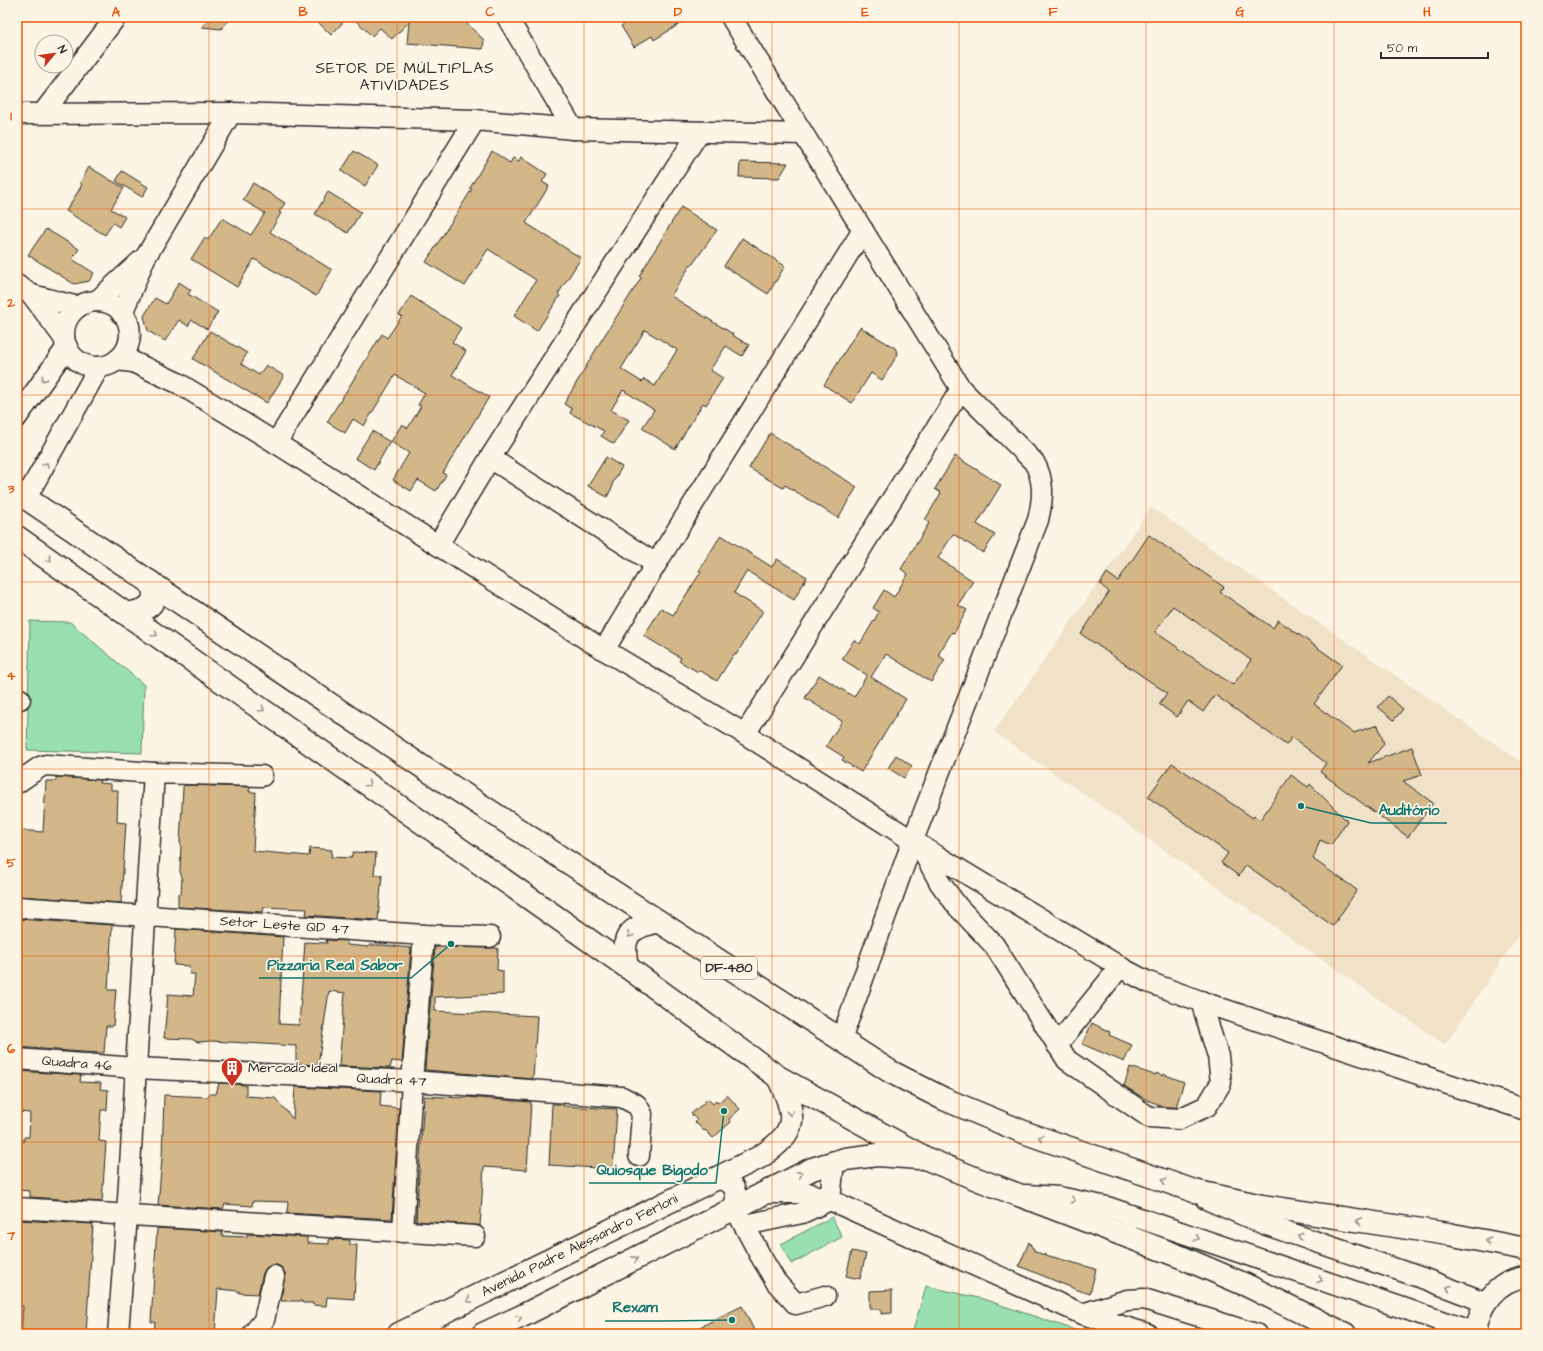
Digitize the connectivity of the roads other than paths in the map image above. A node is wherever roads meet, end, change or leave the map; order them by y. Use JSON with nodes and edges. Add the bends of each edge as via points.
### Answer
{"nodes":[{"id":1,"x":116,"y":17,"type":"edge"},
{"id":2,"x":507,"y":17,"type":"edge"},
{"id":3,"x":731,"y":17,"type":"edge"},
{"id":4,"x":231,"y":113,"type":"junction"},
{"id":5,"x":17,"y":114,"type":"edge"},
{"id":6,"x":44,"y":114,"type":"junction"},
{"id":7,"x":475,"y":120,"type":"junction"},
{"id":8,"x":574,"y":128,"type":"junction"},
{"id":9,"x":699,"y":132,"type":"junction"},
{"id":10,"x":803,"y":134,"type":"junction"},
{"id":11,"x":863,"y":230,"type":"junction"},
{"id":12,"x":145,"y":258,"type":"junction"},
{"id":13,"x":25,"y":290,"type":"edge"},
{"id":14,"x":97,"y":301,"type":"junction"},
{"id":15,"x":78,"y":307,"type":"junction"},
{"id":16,"x":122,"y":314,"type":"junction"},
{"id":17,"x":129,"y":334,"type":"junction"},
{"id":18,"x":65,"y":342,"type":"junction"},
{"id":19,"x":108,"y":363,"type":"junction"},
{"id":20,"x":178,"y":383,"type":"junction"},
{"id":21,"x":961,"y":389,"type":"junction"},
{"id":22,"x":17,"y":417,"type":"edge"},
{"id":23,"x":276,"y":443,"type":"junction"},
{"id":24,"x":490,"y":458,"type":"junction"},
{"id":25,"x":21,"y":495,"type":"edge"},
{"id":26,"x":17,"y":537,"type":"edge"},
{"id":27,"x":438,"y":545,"type":"junction"},
{"id":28,"x":656,"y":564,"type":"junction"},
{"id":29,"x":150,"y":582,"type":"junction"},
{"id":30,"x":126,"y":614,"type":"junction"},
{"id":31,"x":604,"y":650,"type":"junction"},
{"id":32,"x":745,"y":734,"type":"junction"},
{"id":33,"x":154,"y":773,"type":"junction"},
{"id":34,"x":262,"y":776,"type":"dead end"},
{"id":35,"x":17,"y":783,"type":"edge"},
{"id":36,"x":919,"y":844,"type":"junction"},
{"id":37,"x":17,"y":907,"type":"edge"},
{"id":38,"x":145,"y":915,"type":"junction"},
{"id":39,"x":658,"y":921,"type":"junction"},
{"id":40,"x":424,"y":935,"type":"junction"},
{"id":41,"x":490,"y":937,"type":"dead end"},
{"id":42,"x":627,"y":967,"type":"junction"},
{"id":43,"x":1120,"y":967,"type":"junction"},
{"id":44,"x":1200,"y":1001,"type":"junction"},
{"id":45,"x":841,"y":1040,"type":"junction"},
{"id":46,"x":1058,"y":1045,"type":"junction"},
{"id":47,"x":17,"y":1059,"type":"edge"},
{"id":48,"x":136,"y":1068,"type":"junction"},
{"id":49,"x":778,"y":1077,"type":"junction"},
{"id":50,"x":412,"y":1081,"type":"junction"},
{"id":51,"x":1526,"y":1110,"type":"edge"},
{"id":52,"x":639,"y":1156,"type":"dead end"},
{"id":53,"x":927,"y":1159,"type":"junction"},
{"id":54,"x":834,"y":1162,"type":"junction"},
{"id":55,"x":712,"y":1179,"type":"junction"},
{"id":56,"x":1194,"y":1191,"type":"junction"},
{"id":57,"x":762,"y":1193,"type":"junction"},
{"id":58,"x":1020,"y":1195,"type":"junction"},
{"id":59,"x":830,"y":1200,"type":"junction"},
{"id":60,"x":17,"y":1208,"type":"edge"},
{"id":61,"x":127,"y":1216,"type":"junction"},
{"id":62,"x":740,"y":1217,"type":"junction"},
{"id":63,"x":404,"y":1232,"type":"junction"},
{"id":64,"x":475,"y":1236,"type":"dead end"},
{"id":65,"x":1526,"y":1249,"type":"edge"},
{"id":66,"x":274,"y":1276,"type":"dead end"},
{"id":67,"x":1526,"y":1277,"type":"edge"},
{"id":68,"x":825,"y":1296,"type":"dead end"},
{"id":69,"x":1485,"y":1302,"type":"junction"},
{"id":70,"x":1082,"y":1314,"type":"junction"},
{"id":71,"x":420,"y":1329,"type":"edge"},
{"id":72,"x":118,"y":1334,"type":"edge"},
{"id":73,"x":253,"y":1334,"type":"edge"},
{"id":74,"x":399,"y":1334,"type":"edge"},
{"id":75,"x":483,"y":1334,"type":"edge"},
{"id":76,"x":1148,"y":1334,"type":"edge"},
{"id":77,"x":1256,"y":1334,"type":"edge"},
{"id":78,"x":1345,"y":1334,"type":"edge"},
{"id":79,"x":1476,"y":1334,"type":"edge"}],
"edges":[{"from":1,"to":6,"type":"street"},
{"from":2,"to":8,"type":"street"},
{"from":3,"to":10,"type":"street"},
{"from":4,"to":6,"type":"street"},
{"from":4,"to":7,"type":"street"},
{"from":4,"to":12,"type":"street"},
{"from":5,"to":6,"type":"street"},
{"from":7,"to":8,"type":"street"},
{"from":7,"to":23,"type":"street"},
{"from":8,"to":9,"type":"street"},
{"from":9,"to":10,"type":"street"},
{"from":9,"to":24,"type":"street"},
{"from":10,"to":11,"type":"street"},
{"from":11,"to":21,"type":"street"},
{"from":11,"to":28,"type":"street"},
{"from":12,"to":14,"type":"street"},
{"from":12,"to":16,"type":"street"},
{"from":13,"to":15,"type":"street"},
{"from":13,"to":18,"type":"street"},
{"from":14,"to":15,"type":"street"},
{"from":14,"to":16,"type":"street","via":[[115,307]]},
{"from":15,"to":18,"type":"street","via":[[67,320]]},
{"from":16,"to":17,"type":"street","via":[[127,322]]},
{"from":17,"to":19,"type":"street","via":[[122,356]]},
{"from":17,"to":20,"type":"street","via":[[146,355]]},
{"from":18,"to":19,"type":"street","via":[[74,358],[86,365]]},
{"from":18,"to":22,"type":"street","one_way":true},
{"from":19,"to":20,"type":"street","via":[[133,362]]},
{"from":25,"to":19,"type":"street","one_way":true},
{"from":20,"to":23,"type":"street"},
{"from":21,"to":32,"type":"street"},
{"from":21,"to":36,"type":"street","via":[[1034,462],[1043,485],[1043,502]]},
{"from":23,"to":27,"type":"street"},
{"from":24,"to":27,"type":"street"},
{"from":24,"to":28,"type":"street"},
{"from":25,"to":29,"type":"main road","number":"DF-480"},
{"from":26,"to":30,"type":"main road","one_way":true},
{"from":27,"to":31,"type":"street"},
{"from":28,"to":31,"type":"street"},
{"from":29,"to":30,"type":"main road","via":[[154,588],[151,604],[146,609]]},
{"from":29,"to":39,"type":"main road","number":"DF-480","via":[[420,765]]},
{"from":30,"to":42,"type":"main road","one_way":true},
{"from":31,"to":32,"type":"street"},
{"from":32,"to":36,"type":"street"},
{"from":33,"to":34,"type":"street"},
{"from":33,"to":35,"type":"street","via":[[46,765]]},
{"from":33,"to":38,"type":"street"},
{"from":36,"to":43,"type":"street"},
{"from":36,"to":45,"type":"street"},
{"from":36,"to":46,"type":"street","via":[[940,883],[958,907],[994,945]]},
{"from":37,"to":38,"type":"street","name":"Setor Leste QD 47"},
{"from":38,"to":40,"type":"street","name":"Setor Leste QD 47"},
{"from":38,"to":48,"type":"street"},
{"from":39,"to":42,"type":"main road","one_way":true,"via":[[641,925],[628,937],[624,953]]},
{"from":39,"to":45,"type":"main road","number":"DF-480"},
{"from":40,"to":41,"type":"street","name":"Setor Leste QD 47"},
{"from":40,"to":50,"type":"street"},
{"from":42,"to":49,"type":"main road"},
{"from":43,"to":44,"type":"street","via":[[1148,982]]},
{"from":43,"to":46,"type":"street"},
{"from":44,"to":46,"type":"street","via":[[1218,1056],[1221,1083],[1207,1106],[1179,1119],[1149,1117],[1067,1060]]},
{"from":44,"to":51,"type":"street"},
{"from":56,"to":45,"type":"main road","number":"DF-480","one_way":true,"via":[[1026,1133],[944,1099],[891,1072]]},
{"from":47,"to":48,"type":"street","name":"Quadra 46"},
{"from":48,"to":50,"type":"street","name":"Quadra 47"},
{"from":48,"to":61,"type":"street"},
{"from":49,"to":53,"type":"main road"},
{"from":49,"to":55,"type":"main road","name":"Avenida Padre Alessandro Ferloni","one_way":true,"via":[[792,1114],[791,1126],[784,1137],[760,1157]]},
{"from":50,"to":52,"type":"street","name":"Quadra 47","via":[[622,1098],[637,1105],[642,1114]]},
{"from":50,"to":63,"type":"street"},
{"from":53,"to":54,"type":"main road","via":[[877,1155]]},
{"from":53,"to":58,"type":"main road"},
{"from":57,"to":54,"type":"main road","one_way":true,"via":[[812,1169]]},
{"from":54,"to":59,"type":"street"},
{"from":55,"to":62,"type":"street","via":[[724,1180],[734,1188]]},
{"from":55,"to":71,"type":"main road","name":"Avenida Padre Alessandro Ferloni","one_way":true},
{"from":65,"to":56,"type":"main road","number":"DF-480","one_way":true,"via":[[1448,1234],[1262,1206]]},
{"from":69,"to":56,"type":"street","one_way":true,"via":[[1264,1224],[1219,1206]]},
{"from":57,"to":59,"type":"street","via":[[808,1194]]},
{"from":57,"to":62,"type":"main road"},
{"from":58,"to":78,"type":"main road","via":[[1188,1260],[1246,1285]]},
{"from":58,"to":79,"type":"street","one_way":true,"via":[[1059,1197],[1107,1207]]},
{"from":59,"to":62,"type":"street","via":[[802,1213]]},
{"from":59,"to":70,"type":"street"},
{"from":60,"to":61,"type":"street"},
{"from":61,"to":63,"type":"street"},
{"from":61,"to":72,"type":"street"},
{"from":62,"to":68,"type":"street","via":[[776,1282],[796,1304]]},
{"from":75,"to":62,"type":"main road","one_way":true},
{"from":63,"to":64,"type":"street"},
{"from":66,"to":73,"type":"street","via":[[264,1320]]},
{"from":67,"to":69,"type":"street","via":[[1517,1278],[1499,1287]]},
{"from":69,"to":79,"type":"street","via":[[1478,1317]]},
{"from":70,"to":76,"type":"street"},
{"from":70,"to":77,"type":"street","via":[[1127,1300],[1144,1299]]},
{"from":71,"to":74,"type":"main road","name":"Avenida Padre Alessandro Ferloni"}]}
